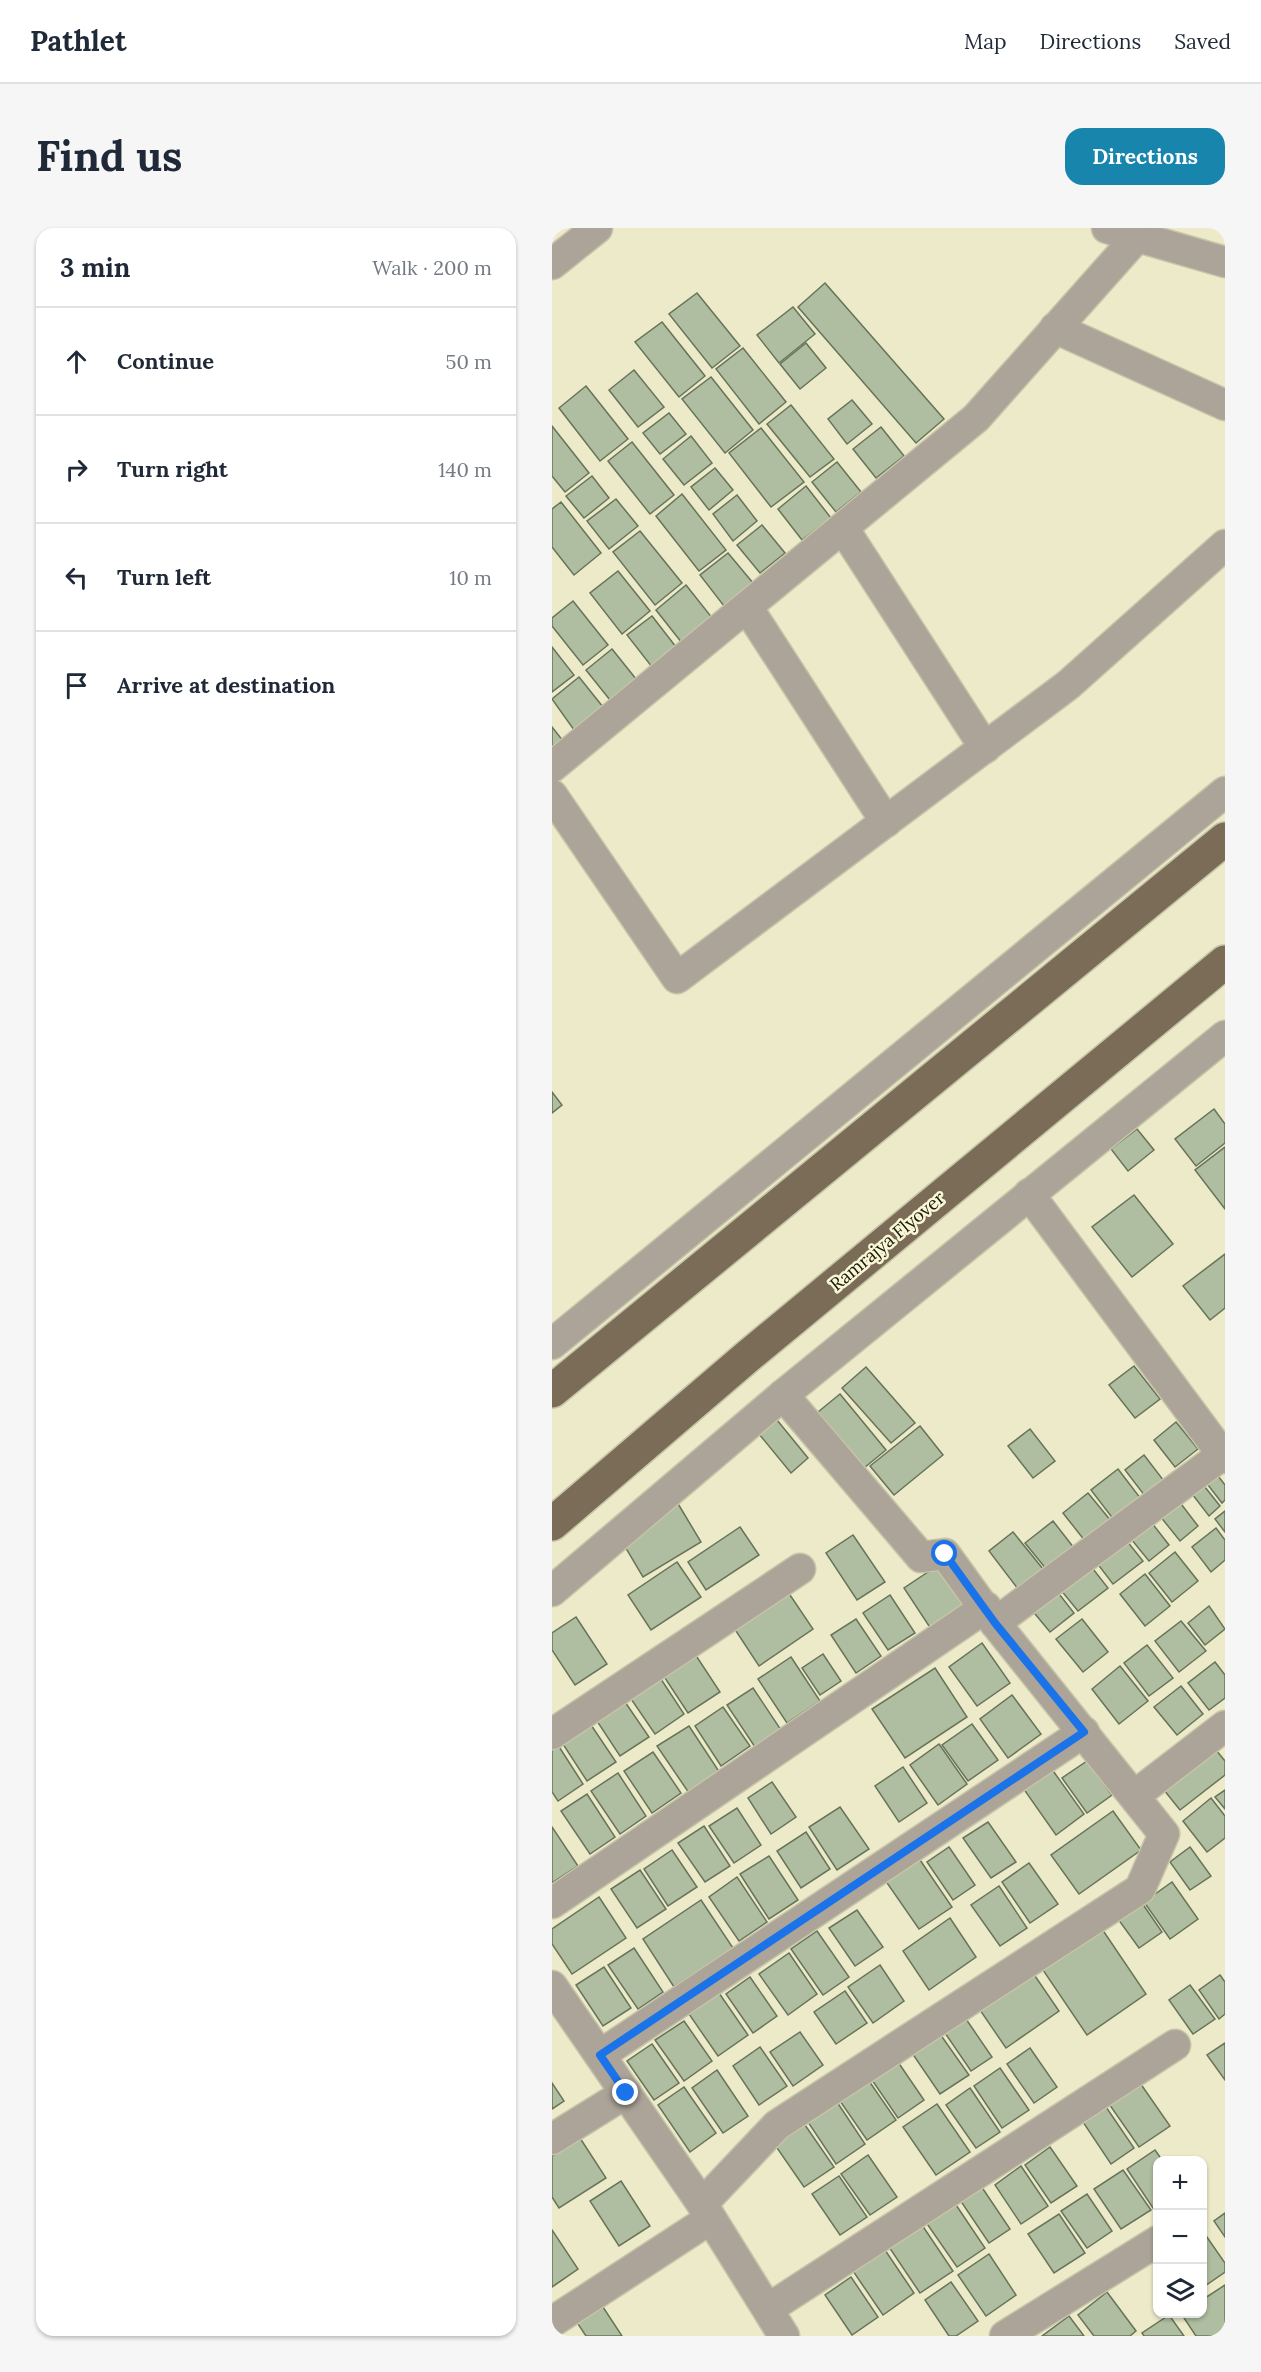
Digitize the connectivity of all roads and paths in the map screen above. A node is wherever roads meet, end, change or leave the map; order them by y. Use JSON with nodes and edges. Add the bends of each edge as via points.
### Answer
{"nodes":[{"id":1,"x":597,"y":228,"type":"edge"},
{"id":2,"x":1107,"y":228,"type":"edge"},
{"id":3,"x":1137,"y":237,"type":"junction"},
{"id":4,"x":1225,"y":261,"type":"edge"},
{"id":5,"x":552,"y":264,"type":"edge"},
{"id":6,"x":1055,"y":328,"type":"junction"},
{"id":7,"x":1225,"y":405,"type":"edge"},
{"id":8,"x":843,"y":528,"type":"junction"},
{"id":9,"x":1225,"y":545,"type":"edge"},
{"id":10,"x":747,"y":607,"type":"junction"},
{"id":11,"x":985,"y":748,"type":"junction"},
{"id":12,"x":552,"y":767,"type":"edge"},
{"id":13,"x":1225,"y":792,"type":"edge"},
{"id":14,"x":552,"y":795,"type":"edge"},
{"id":15,"x":886,"y":822,"type":"junction"},
{"id":16,"x":1225,"y":839,"type":"edge"},
{"id":17,"x":1225,"y":962,"type":"edge"},
{"id":18,"x":1225,"y":1036,"type":"edge"},
{"id":19,"x":1029,"y":1194,"type":"junction"},
{"id":20,"x":552,"y":1344,"type":"edge"},
{"id":21,"x":552,"y":1391,"type":"edge"},
{"id":22,"x":783,"y":1395,"type":"junction"},
{"id":23,"x":1224,"y":1456,"type":"edge"},
{"id":24,"x":552,"y":1524,"type":"edge"},
{"id":25,"x":800,"y":1569,"type":"dead end"},
{"id":26,"x":552,"y":1591,"type":"edge"},
{"id":27,"x":991,"y":1615,"type":"junction"},
{"id":28,"x":1225,"y":1726,"type":"edge"},
{"id":29,"x":1084,"y":1732,"type":"junction"},
{"id":30,"x":552,"y":1734,"type":"edge"},
{"id":31,"x":1134,"y":1796,"type":"junction"},
{"id":32,"x":552,"y":1903,"type":"edge"},
{"id":33,"x":552,"y":1986,"type":"edge"},
{"id":34,"x":1175,"y":2045,"type":"dead end"},
{"id":35,"x":600,"y":2055,"type":"junction"},
{"id":36,"x":626,"y":2093,"type":"junction"},
{"id":37,"x":552,"y":2139,"type":"edge"},
{"id":38,"x":706,"y":2212,"type":"junction"},
{"id":39,"x":1153,"y":2244,"type":"edge"},
{"id":40,"x":768,"y":2309,"type":"junction"},
{"id":41,"x":552,"y":2322,"type":"edge"},
{"id":42,"x":784,"y":2336,"type":"edge"},
{"id":43,"x":1005,"y":2336,"type":"edge"}],
"edges":[{"from":1,"to":5,"type":"street"},
{"from":2,"to":3,"type":"street"},
{"from":3,"to":4,"type":"street"},
{"from":3,"to":6,"type":"street"},
{"from":6,"to":7,"type":"street"},
{"from":6,"to":8,"type":"street","via":[[976,418]]},
{"from":8,"to":10,"type":"street"},
{"from":8,"to":11,"type":"street"},
{"from":9,"to":11,"type":"street","via":[[1068,686]]},
{"from":10,"to":12,"type":"street"},
{"from":10,"to":15,"type":"street"},
{"from":11,"to":15,"type":"street"},
{"from":13,"to":20,"type":"street"},
{"from":14,"to":15,"type":"street","via":[[677,978]]},
{"from":16,"to":21,"type":"main road"},
{"from":17,"to":24,"type":"main road","name":"Ramrajya Flyover","via":[[747,1357]]},
{"from":18,"to":19,"type":"street"},
{"from":19,"to":22,"type":"street"},
{"from":19,"to":23,"type":"street"},
{"from":22,"to":26,"type":"street"},
{"from":22,"to":27,"type":"street","via":[[921,1557],[945,1554]]},
{"from":23,"to":27,"type":"street"},
{"from":25,"to":30,"type":"street"},
{"from":27,"to":29,"type":"street"},
{"from":27,"to":32,"type":"street"},
{"from":28,"to":31,"type":"street"},
{"from":29,"to":31,"type":"street"},
{"from":29,"to":35,"type":"street"},
{"from":31,"to":38,"type":"street","via":[[1164,1834],[1140,1889],[777,2125]]},
{"from":33,"to":35,"type":"street"},
{"from":34,"to":40,"type":"street"},
{"from":35,"to":36,"type":"street"},
{"from":36,"to":37,"type":"street"},
{"from":36,"to":38,"type":"street"},
{"from":38,"to":40,"type":"street"},
{"from":38,"to":41,"type":"street"},
{"from":39,"to":43,"type":"street"},
{"from":40,"to":42,"type":"street"}]}
